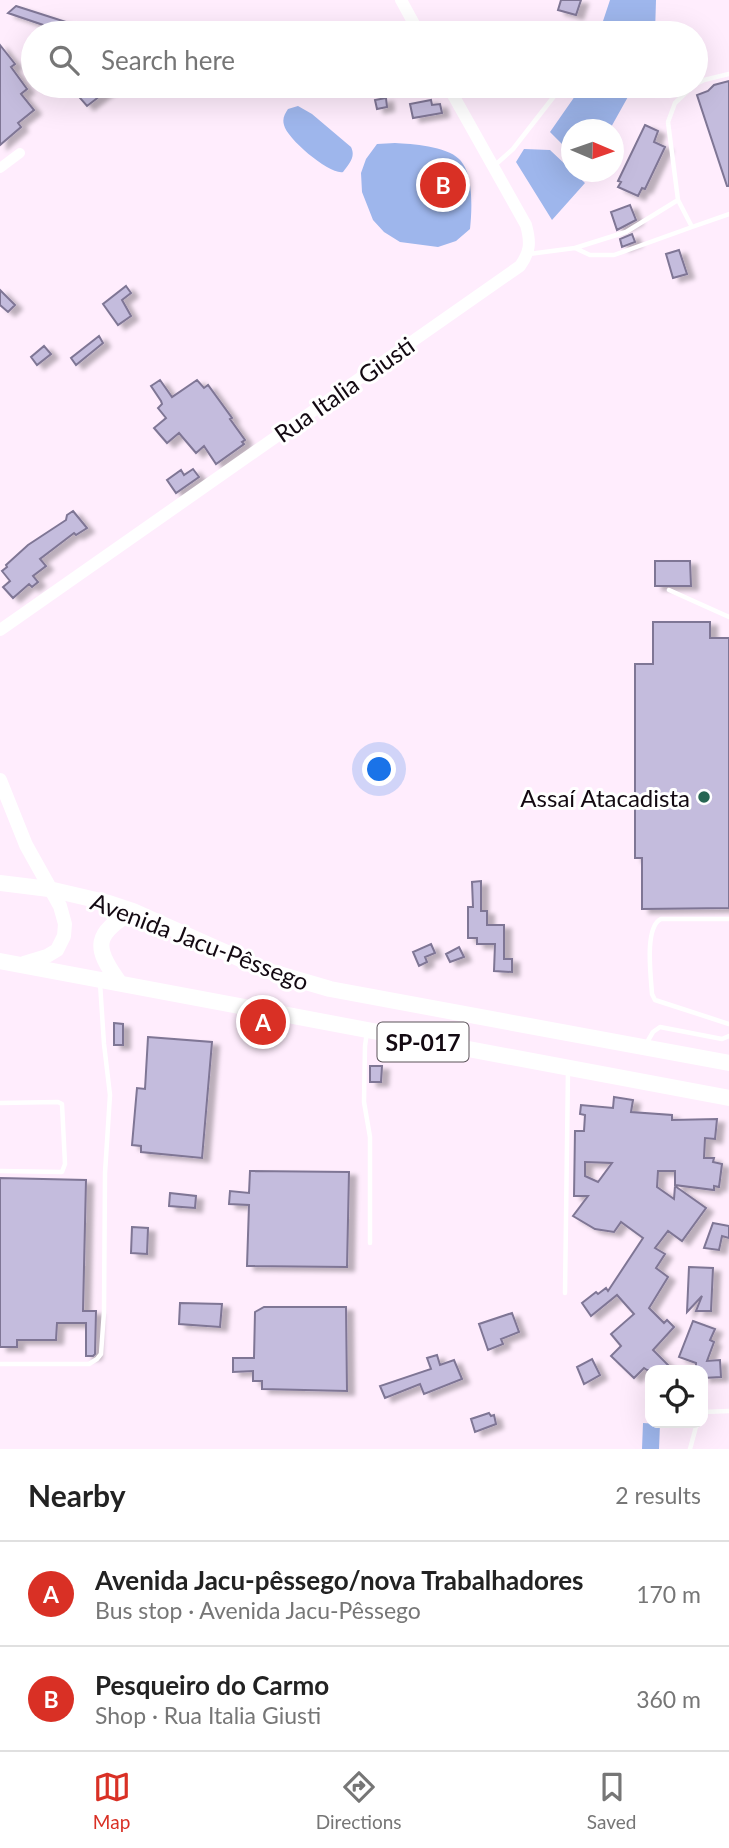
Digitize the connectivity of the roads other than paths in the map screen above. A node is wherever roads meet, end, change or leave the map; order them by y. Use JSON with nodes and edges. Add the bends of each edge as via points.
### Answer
{"nodes":[{"id":1,"x":401,"y":0,"type":"edge"},
{"id":2,"x":412,"y":21,"type":"edge"},
{"id":3,"x":729,"y":74,"type":"edge"},
{"id":4,"x":708,"y":79,"type":"edge"},
{"id":5,"x":455,"y":98,"type":"edge"},
{"id":6,"x":553,"y":98,"type":"edge"},
{"id":7,"x":680,"y":98,"type":"edge"},
{"id":8,"x":20,"y":153,"type":"dead end"},
{"id":9,"x":493,"y":166,"type":"junction"},
{"id":10,"x":0,"y":168,"type":"edge"},
{"id":11,"x":678,"y":200,"type":"junction"},
{"id":12,"x":729,"y":214,"type":"edge"},
{"id":13,"x":692,"y":227,"type":"junction"},
{"id":14,"x":575,"y":248,"type":"junction"},
{"id":15,"x":529,"y":254,"type":"junction"},
{"id":16,"x":669,"y":590,"type":"dead end"},
{"id":17,"x":729,"y":617,"type":"edge"},
{"id":18,"x":0,"y":630,"type":"edge"},
{"id":19,"x":0,"y":780,"type":"edge"},
{"id":20,"x":0,"y":883,"type":"edge"},
{"id":21,"x":49,"y":889,"type":"junction"},
{"id":22,"x":133,"y":911,"type":"junction"},
{"id":23,"x":729,"y":919,"type":"edge"},
{"id":24,"x":0,"y":961,"type":"edge"},
{"id":25,"x":24,"y":964,"type":"junction"},
{"id":26,"x":100,"y":978,"type":"junction"},
{"id":27,"x":119,"y":982,"type":"junction"},
{"id":28,"x":729,"y":1024,"type":"edge"},
{"id":29,"x":367,"y":1031,"type":"junction"},
{"id":30,"x":729,"y":1036,"type":"edge"},
{"id":31,"x":644,"y":1048,"type":"junction"},
{"id":32,"x":729,"y":1063,"type":"edge"},
{"id":33,"x":568,"y":1069,"type":"junction"},
{"id":34,"x":729,"y":1098,"type":"edge"},
{"id":35,"x":0,"y":1103,"type":"edge"},
{"id":36,"x":0,"y":1171,"type":"edge"},
{"id":37,"x":370,"y":1243,"type":"dead end"},
{"id":38,"x":565,"y":1293,"type":"dead end"},
{"id":39,"x":0,"y":1364,"type":"edge"},
{"id":40,"x":729,"y":1410,"type":"edge"},
{"id":41,"x":708,"y":1412,"type":"edge"},
{"id":42,"x":696,"y":1428,"type":"edge"},
{"id":43,"x":690,"y":1449,"type":"edge"}],
"edges":[{"from":1,"to":2,"type":"street"},
{"from":3,"to":4,"type":"lane"},
{"from":5,"to":9,"type":"street"},
{"from":6,"to":9,"type":"lane","via":[[513,149]]},
{"from":7,"to":11,"type":"lane","via":[[668,122]]},
{"from":8,"to":10,"type":"street"},
{"from":9,"to":15,"type":"street","via":[[526,225]]},
{"from":11,"to":13,"type":"lane"},
{"from":11,"to":14,"type":"lane","via":[[626,232]]},
{"from":12,"to":13,"type":"lane"},
{"from":13,"to":14,"type":"lane","via":[[614,255],[590,255]]},
{"from":14,"to":15,"type":"lane"},
{"from":15,"to":18,"type":"street","name":"Rua Italia Giusti","via":[[520,267]]},
{"from":16,"to":17,"type":"lane"},
{"from":19,"to":21,"type":"main road"},
{"from":20,"to":21,"type":"highway","name":"Avenida Jacu-Pêssego","number":"SP-017"},
{"from":21,"to":22,"type":"highway","name":"Avenida Jacu-Pêssego","number":"SP-017"},
{"from":21,"to":25,"type":"main road","via":[[64,919],[62,941],[57,950]]},
{"from":22,"to":27,"type":"highway","via":[[110,927],[101,944],[102,959]]},
{"from":22,"to":31,"type":"highway","name":"Avenida Jacu-Pêssego","number":"SP-017","via":[[265,970],[330,989]]},
{"from":23,"to":28,"type":"lane","via":[[661,919],[651,928],[655,1000]]},
{"from":24,"to":25,"type":"highway","name":"Avenida Jacu-Pêssego","number":"SP-017"},
{"from":25,"to":26,"type":"highway","name":"Avenida Jacu-Pêssego","number":"SP-017"},
{"from":26,"to":27,"type":"highway","name":"Avenida Jacu-Pêssego","number":"SP-017"},
{"from":26,"to":39,"type":"lane","via":[[110,1095],[100,1354],[89,1364]]},
{"from":27,"to":29,"type":"highway","name":"Avenida Jacu-Pêssego","number":"SP-017"},
{"from":29,"to":33,"type":"highway","name":"Avenida Jacu-Pêssego","number":"SP-017"},
{"from":29,"to":37,"type":"lane","via":[[364,1102],[370,1137]]},
{"from":30,"to":31,"type":"lane","via":[[722,1039],[660,1027]]},
{"from":31,"to":32,"type":"highway","name":"Avenida Jacu-Pêssego","number":"SP-017"},
{"from":33,"to":34,"type":"highway","name":"Avenida Jacu-Pêssego","number":"SP-017"},
{"from":33,"to":38,"type":"lane"},
{"from":35,"to":36,"type":"lane","via":[[58,1102],[64,1106],[64,1171]]},
{"from":40,"to":41,"type":"lane"},
{"from":42,"to":43,"type":"lane"}]}
